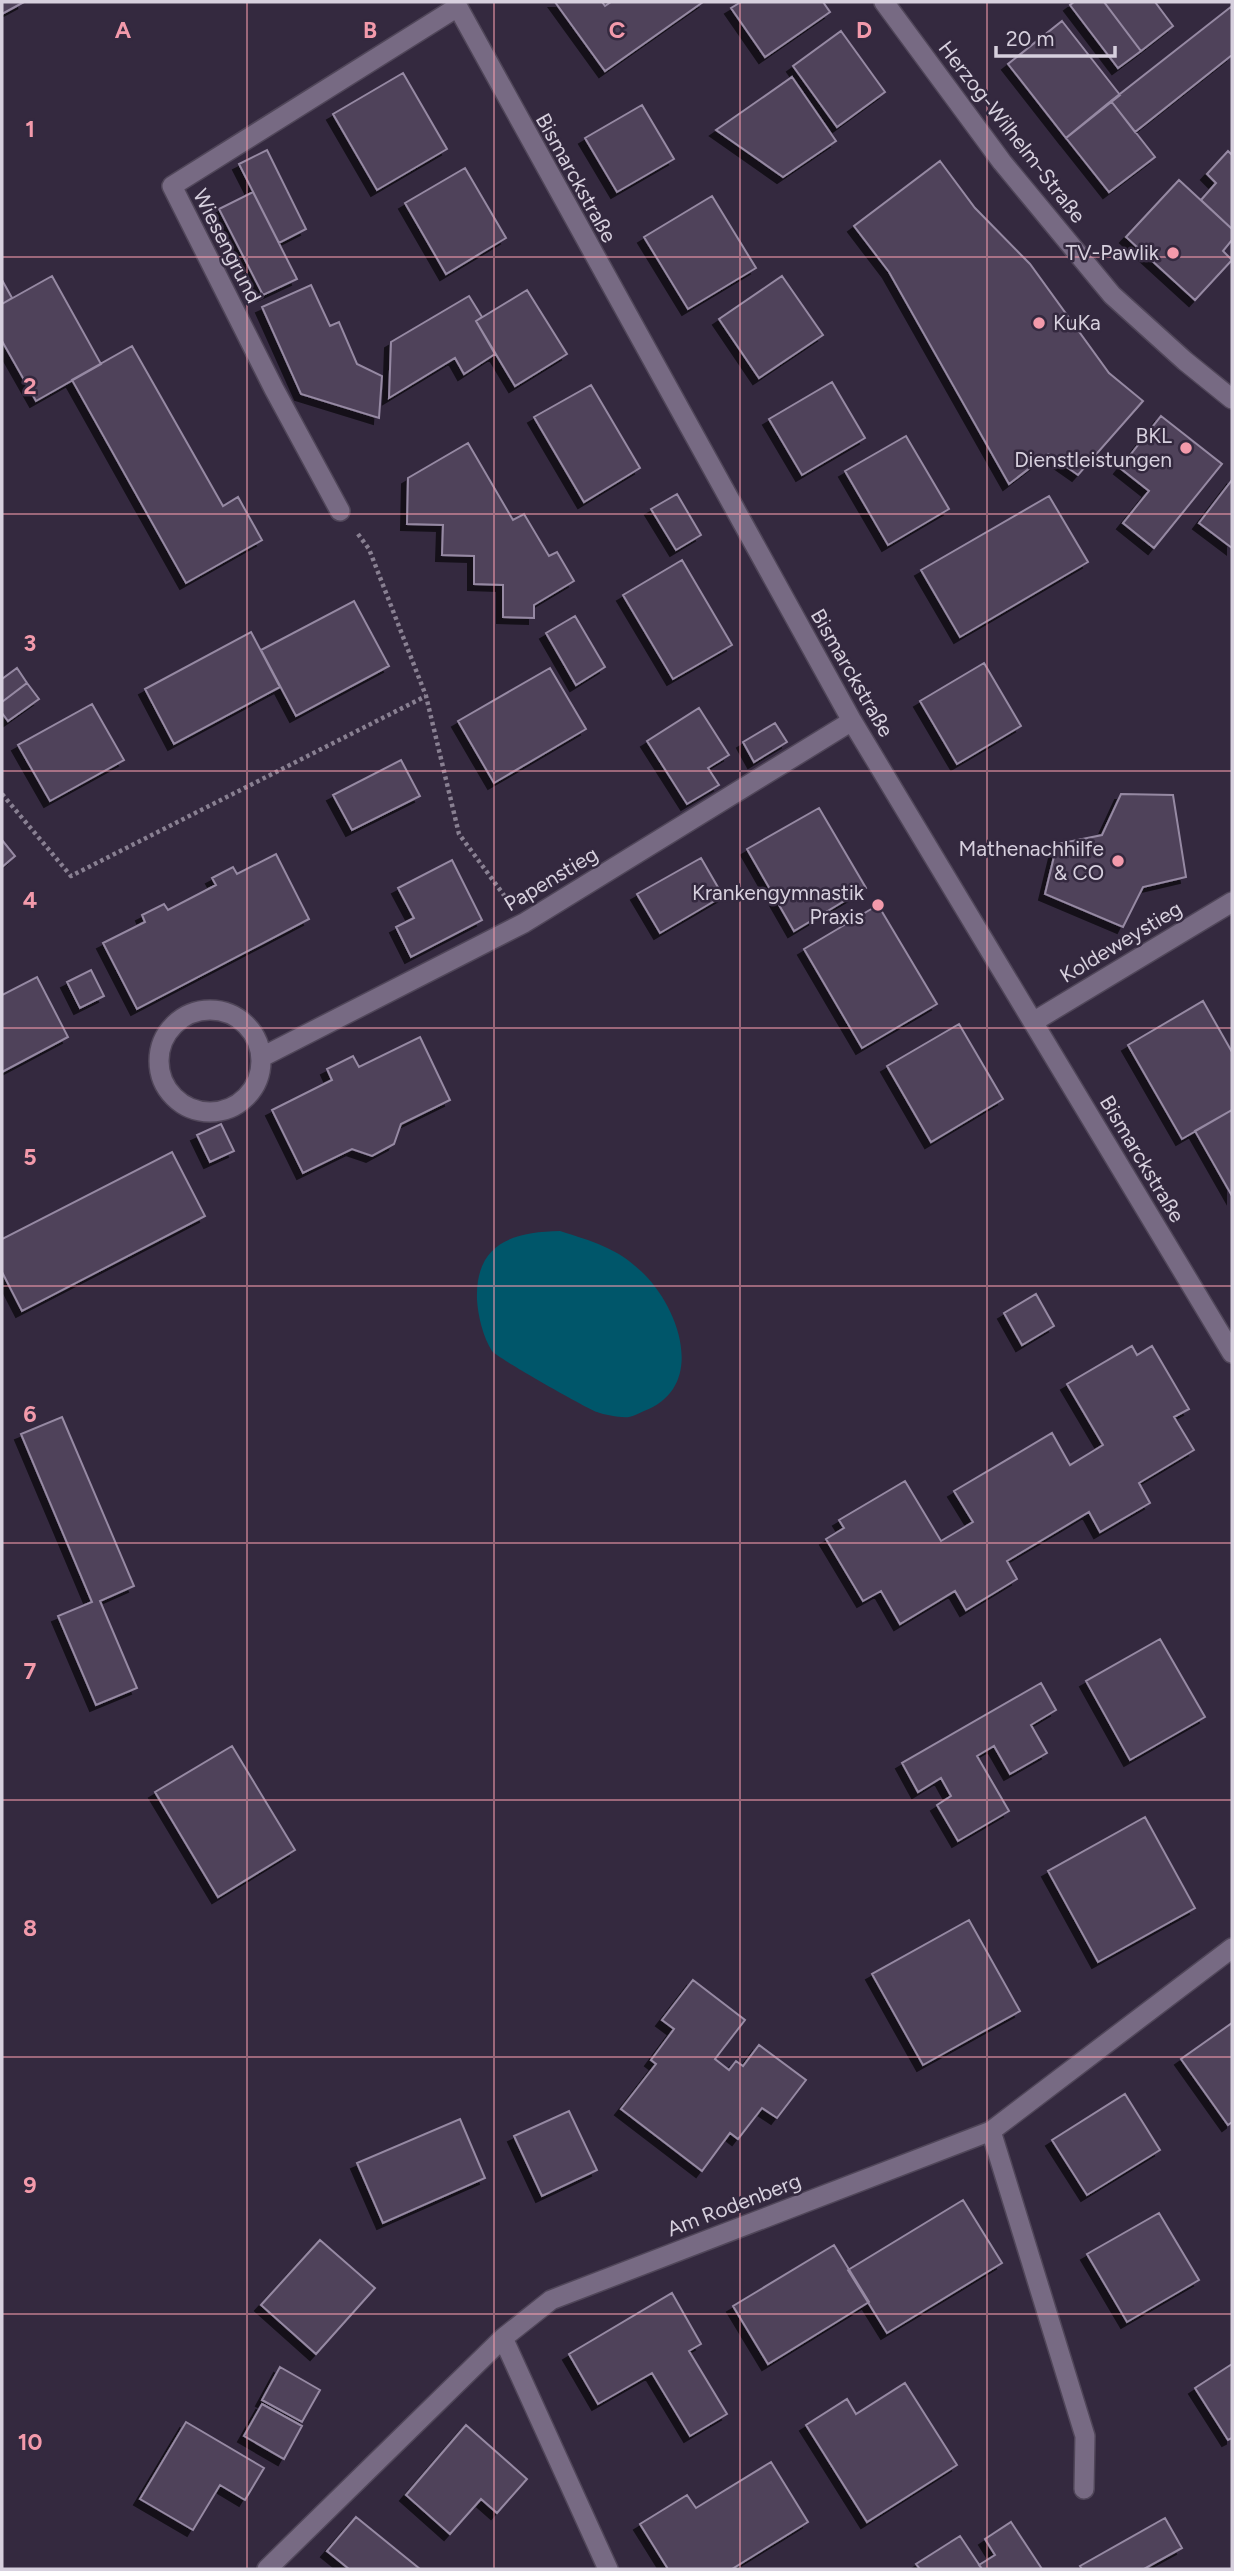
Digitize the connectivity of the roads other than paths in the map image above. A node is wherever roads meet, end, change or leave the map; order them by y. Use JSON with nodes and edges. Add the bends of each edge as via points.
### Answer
{"nodes":[{"id":1,"x":884,"y":2,"type":"edge"},
{"id":2,"x":455,"y":5,"type":"edge"},
{"id":3,"x":1232,"y":399,"type":"edge"},
{"id":4,"x":340,"y":512,"type":"road end"},
{"id":5,"x":852,"y":721,"type":"junction"},
{"id":6,"x":1232,"y":902,"type":"edge"},
{"id":7,"x":1033,"y":1021,"type":"junction"},
{"id":8,"x":262,"y":1057,"type":"junction"},
{"id":9,"x":1232,"y":1353,"type":"edge"},
{"id":10,"x":1232,"y":1948,"type":"edge"},
{"id":11,"x":991,"y":2132,"type":"junction"},
{"id":12,"x":503,"y":2338,"type":"junction"},
{"id":13,"x":1084,"y":2489,"type":"dead end"},
{"id":14,"x":267,"y":2569,"type":"edge"},
{"id":15,"x":608,"y":2569,"type":"edge"}],
"edges":[{"from":1,"to":3,"type":"street","name":"Herzog-Wilhelm-Straße","via":[[1002,162],[1112,295]]},
{"from":2,"to":4,"type":"street","name":"Wiesengrund","via":[[172,186]]},
{"from":2,"to":5,"type":"street","name":"Bismarckstraße"},
{"from":5,"to":7,"type":"street","name":"Bismarckstraße"},
{"from":5,"to":8,"type":"street","name":"Papenstieg","via":[[524,923]]},
{"from":6,"to":7,"type":"street","name":"Koldeweystieg"},
{"from":7,"to":9,"type":"street","name":"Bismarckstraße"},
{"from":8,"to":8,"type":"street","via":[[259,1079],[247,1098],[230,1109],[201,1113],[174,1101],[159,1077],[160,1043],[177,1020],[205,1009],[231,1013],[253,1032]]},
{"from":10,"to":11,"type":"street","name":"Am Rodenberg"},
{"from":11,"to":12,"type":"street","name":"Am Rodenberg","via":[[551,2300]]},
{"from":11,"to":13,"type":"street","via":[[1085,2436]]},
{"from":12,"to":14,"type":"street","name":"Am Rodenberg"},
{"from":12,"to":15,"type":"street"}]}
